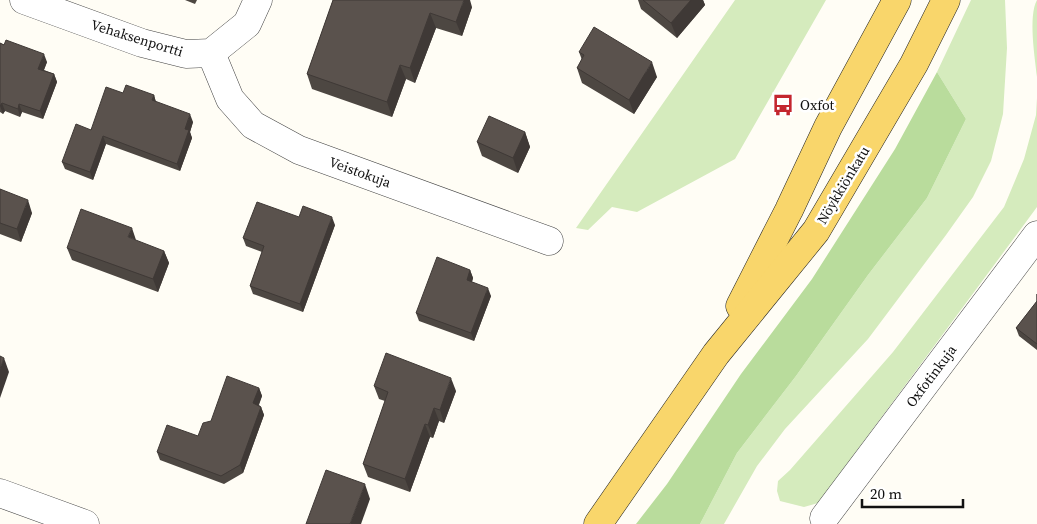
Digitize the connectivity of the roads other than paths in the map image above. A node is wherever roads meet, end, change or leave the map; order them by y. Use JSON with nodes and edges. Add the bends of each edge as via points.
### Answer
{"nodes":[{"id":1,"x":24,"y":0,"type":"edge"},
{"id":2,"x":258,"y":0,"type":"edge"},
{"id":3,"x":897,"y":0,"type":"edge"},
{"id":4,"x":946,"y":0,"type":"edge"},
{"id":5,"x":210,"y":52,"type":"junction"},
{"id":6,"x":1037,"y":235,"type":"edge"},
{"id":7,"x":549,"y":241,"type":"dead end"},
{"id":8,"x":716,"y":354,"type":"junction"},
{"id":9,"x":0,"y":493,"type":"edge"},
{"id":10,"x":824,"y":518,"type":"dead end"},
{"id":11,"x":85,"y":524,"type":"edge"},
{"id":12,"x":598,"y":524,"type":"edge"}],
"edges":[{"from":1,"to":5,"type":"street","name":"Vehaksenportti","via":[[142,43],[186,54]]},
{"from":2,"to":5,"type":"street","via":[[246,24]]},
{"from":3,"to":8,"type":"main road","name":"Nöykkiönkatu","via":[[828,127]]},
{"from":4,"to":8,"type":"main road","name":"Nöykkiönkatu","via":[[914,64],[816,230]]},
{"from":5,"to":7,"type":"street","name":"Veistokuja","via":[[230,99],[253,126],[299,150]]},
{"from":6,"to":10,"type":"street","name":"Oxfotinkuja"},
{"from":8,"to":12,"type":"main road","name":"Nöykkiönkatu"},
{"from":9,"to":11,"type":"street"}]}
